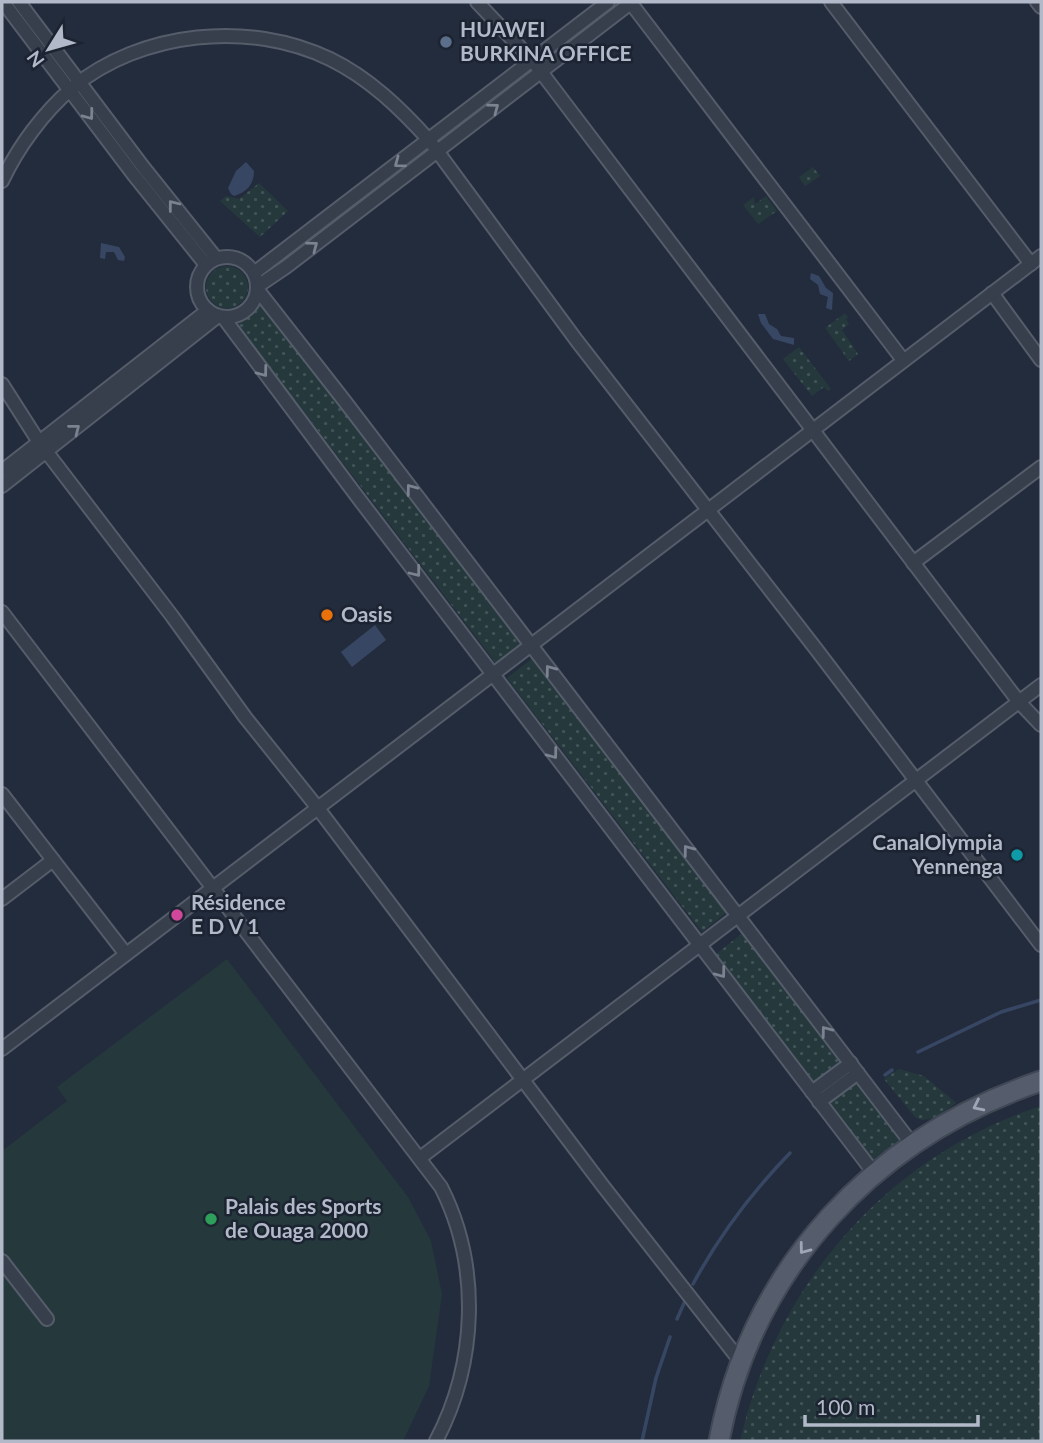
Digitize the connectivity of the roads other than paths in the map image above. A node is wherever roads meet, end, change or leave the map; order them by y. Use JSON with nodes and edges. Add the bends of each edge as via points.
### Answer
{"nodes":[{"id":1,"x":3,"y":2,"type":"edge"},
{"id":2,"x":19,"y":2,"type":"edge"},
{"id":3,"x":477,"y":2,"type":"edge"},
{"id":4,"x":608,"y":2,"type":"edge"},
{"id":5,"x":631,"y":2,"type":"edge"},
{"id":6,"x":831,"y":2,"type":"edge"},
{"id":7,"x":1037,"y":2,"type":"edge"},
{"id":8,"x":1041,"y":8,"type":"edge"},
{"id":9,"x":532,"y":60,"type":"junction"},
{"id":10,"x":541,"y":73,"type":"junction"},
{"id":11,"x":75,"y":86,"type":"junction"},
{"id":12,"x":429,"y":140,"type":"junction"},
{"id":13,"x":438,"y":151,"type":"junction"},
{"id":14,"x":2,"y":181,"type":"edge"},
{"id":15,"x":1036,"y":260,"type":"edge"},
{"id":16,"x":211,"y":262,"type":"junction"},
{"id":17,"x":254,"y":273,"type":"junction"},
{"id":18,"x":257,"y":288,"type":"junction"},
{"id":19,"x":992,"y":293,"type":"junction"},
{"id":20,"x":216,"y":314,"type":"junction"},
{"id":21,"x":903,"y":360,"type":"junction"},
{"id":22,"x":1041,"y":360,"type":"edge"},
{"id":23,"x":2,"y":384,"type":"edge"},
{"id":24,"x":811,"y":430,"type":"junction"},
{"id":25,"x":43,"y":446,"type":"junction"},
{"id":26,"x":1041,"y":467,"type":"edge"},
{"id":27,"x":2,"y":471,"type":"edge"},
{"id":28,"x":2,"y":485,"type":"edge"},
{"id":29,"x":708,"y":509,"type":"junction"},
{"id":30,"x":913,"y":563,"type":"junction"},
{"id":31,"x":2,"y":614,"type":"edge"},
{"id":32,"x":530,"y":644,"type":"junction"},
{"id":33,"x":492,"y":674,"type":"junction"},
{"id":34,"x":1041,"y":685,"type":"edge"},
{"id":35,"x":1019,"y":702,"type":"junction"},
{"id":36,"x":1041,"y":725,"type":"edge"},
{"id":37,"x":916,"y":780,"type":"junction"},
{"id":38,"x":2,"y":794,"type":"edge"},
{"id":39,"x":317,"y":807,"type":"junction"},
{"id":40,"x":53,"y":860,"type":"junction"},
{"id":41,"x":211,"y":888,"type":"junction"},
{"id":42,"x":2,"y":899,"type":"edge"},
{"id":43,"x":738,"y":916,"type":"junction"},
{"id":44,"x":699,"y":945,"type":"junction"},
{"id":45,"x":1041,"y":945,"type":"edge"},
{"id":46,"x":125,"y":953,"type":"junction"},
{"id":47,"x":2,"y":1049,"type":"edge"},
{"id":48,"x":854,"y":1068,"type":"junction"},
{"id":49,"x":523,"y":1079,"type":"junction"},
{"id":50,"x":1041,"y":1081,"type":"edge"},
{"id":51,"x":815,"y":1097,"type":"junction"},
{"id":52,"x":912,"y":1144,"type":"junction"},
{"id":53,"x":420,"y":1158,"type":"junction"},
{"id":54,"x":874,"y":1173,"type":"junction"},
{"id":55,"x":2,"y":1261,"type":"edge"},
{"id":56,"x":47,"y":1319,"type":"dead end"},
{"id":57,"x":741,"y":1362,"type":"junction"},
{"id":58,"x":436,"y":1441,"type":"edge"},
{"id":59,"x":719,"y":1441,"type":"edge"}],
"edges":[{"from":1,"to":11,"type":"street"},
{"from":2,"to":11,"type":"street"},
{"from":3,"to":9,"type":"street"},
{"from":4,"to":9,"type":"street"},
{"from":5,"to":10,"type":"street"},
{"from":5,"to":21,"type":"street"},
{"from":6,"to":15,"type":"street"},
{"from":7,"to":8,"type":"street"},
{"from":9,"to":10,"type":"street"},
{"from":9,"to":12,"type":"street"},
{"from":13,"to":10,"type":"street","one_way":true},
{"from":10,"to":24,"type":"street"},
{"from":11,"to":12,"type":"street","via":[[149,48],[181,40],[224,36],[272,40],[330,59],[366,81]]},
{"from":11,"to":14,"type":"street","via":[[21,147]]},
{"from":11,"to":16,"type":"street","via":[[133,174]]},
{"from":12,"to":13,"type":"street"},
{"from":12,"to":17,"type":"street","one_way":true},
{"from":18,"to":13,"type":"street","one_way":true},
{"from":13,"to":29,"type":"street"},
{"from":15,"to":19,"type":"street"},
{"from":16,"to":17,"type":"street","via":[[226,256],[238,258]]},
{"from":16,"to":20,"type":"street","via":[[199,275],[197,287],[200,299]]},
{"from":17,"to":18,"type":"street"},
{"from":18,"to":20,"type":"street","via":[[251,306],[243,313],[233,317]]},
{"from":32,"to":18,"type":"street","one_way":true},
{"from":19,"to":21,"type":"street"},
{"from":19,"to":22,"type":"street"},
{"from":20,"to":25,"type":"street"},
{"from":20,"to":33,"type":"street","one_way":true},
{"from":21,"to":24,"type":"street"},
{"from":23,"to":25,"type":"street"},
{"from":24,"to":29,"type":"street"},
{"from":24,"to":30,"type":"street"},
{"from":25,"to":27,"type":"street"},
{"from":25,"to":28,"type":"street"},
{"from":25,"to":39,"type":"street"},
{"from":26,"to":30,"type":"street"},
{"from":29,"to":32,"type":"street"},
{"from":29,"to":37,"type":"street"},
{"from":30,"to":35,"type":"street"},
{"from":31,"to":41,"type":"street"},
{"from":32,"to":33,"type":"street"},
{"from":43,"to":32,"type":"street","one_way":true},
{"from":33,"to":39,"type":"street"},
{"from":33,"to":44,"type":"street","one_way":true},
{"from":34,"to":35,"type":"street"},
{"from":35,"to":36,"type":"street"},
{"from":35,"to":37,"type":"street"},
{"from":37,"to":43,"type":"street"},
{"from":37,"to":45,"type":"street"},
{"from":38,"to":40,"type":"street"},
{"from":39,"to":41,"type":"street"},
{"from":39,"to":49,"type":"street"},
{"from":40,"to":42,"type":"street"},
{"from":40,"to":46,"type":"street"},
{"from":41,"to":46,"type":"street"},
{"from":41,"to":53,"type":"street"},
{"from":43,"to":44,"type":"street"},
{"from":48,"to":43,"type":"street","one_way":true},
{"from":44,"to":49,"type":"street"},
{"from":44,"to":51,"type":"street","one_way":true},
{"from":46,"to":47,"type":"street"},
{"from":48,"to":51,"type":"street"},
{"from":48,"to":52,"type":"street"},
{"from":49,"to":53,"type":"street"},
{"from":49,"to":57,"type":"street"},
{"from":50,"to":52,"type":"main road","one_way":true,"via":[[974,1107]]},
{"from":51,"to":54,"type":"street"},
{"from":52,"to":54,"type":"main road"},
{"from":53,"to":58,"type":"street","via":[[441,1187],[458,1225],[470,1294],[462,1372]]},
{"from":54,"to":57,"type":"main road","one_way":true,"via":[[832,1214],[796,1259],[769,1301]]},
{"from":55,"to":56,"type":"street"},
{"from":57,"to":59,"type":"main road"}]}
